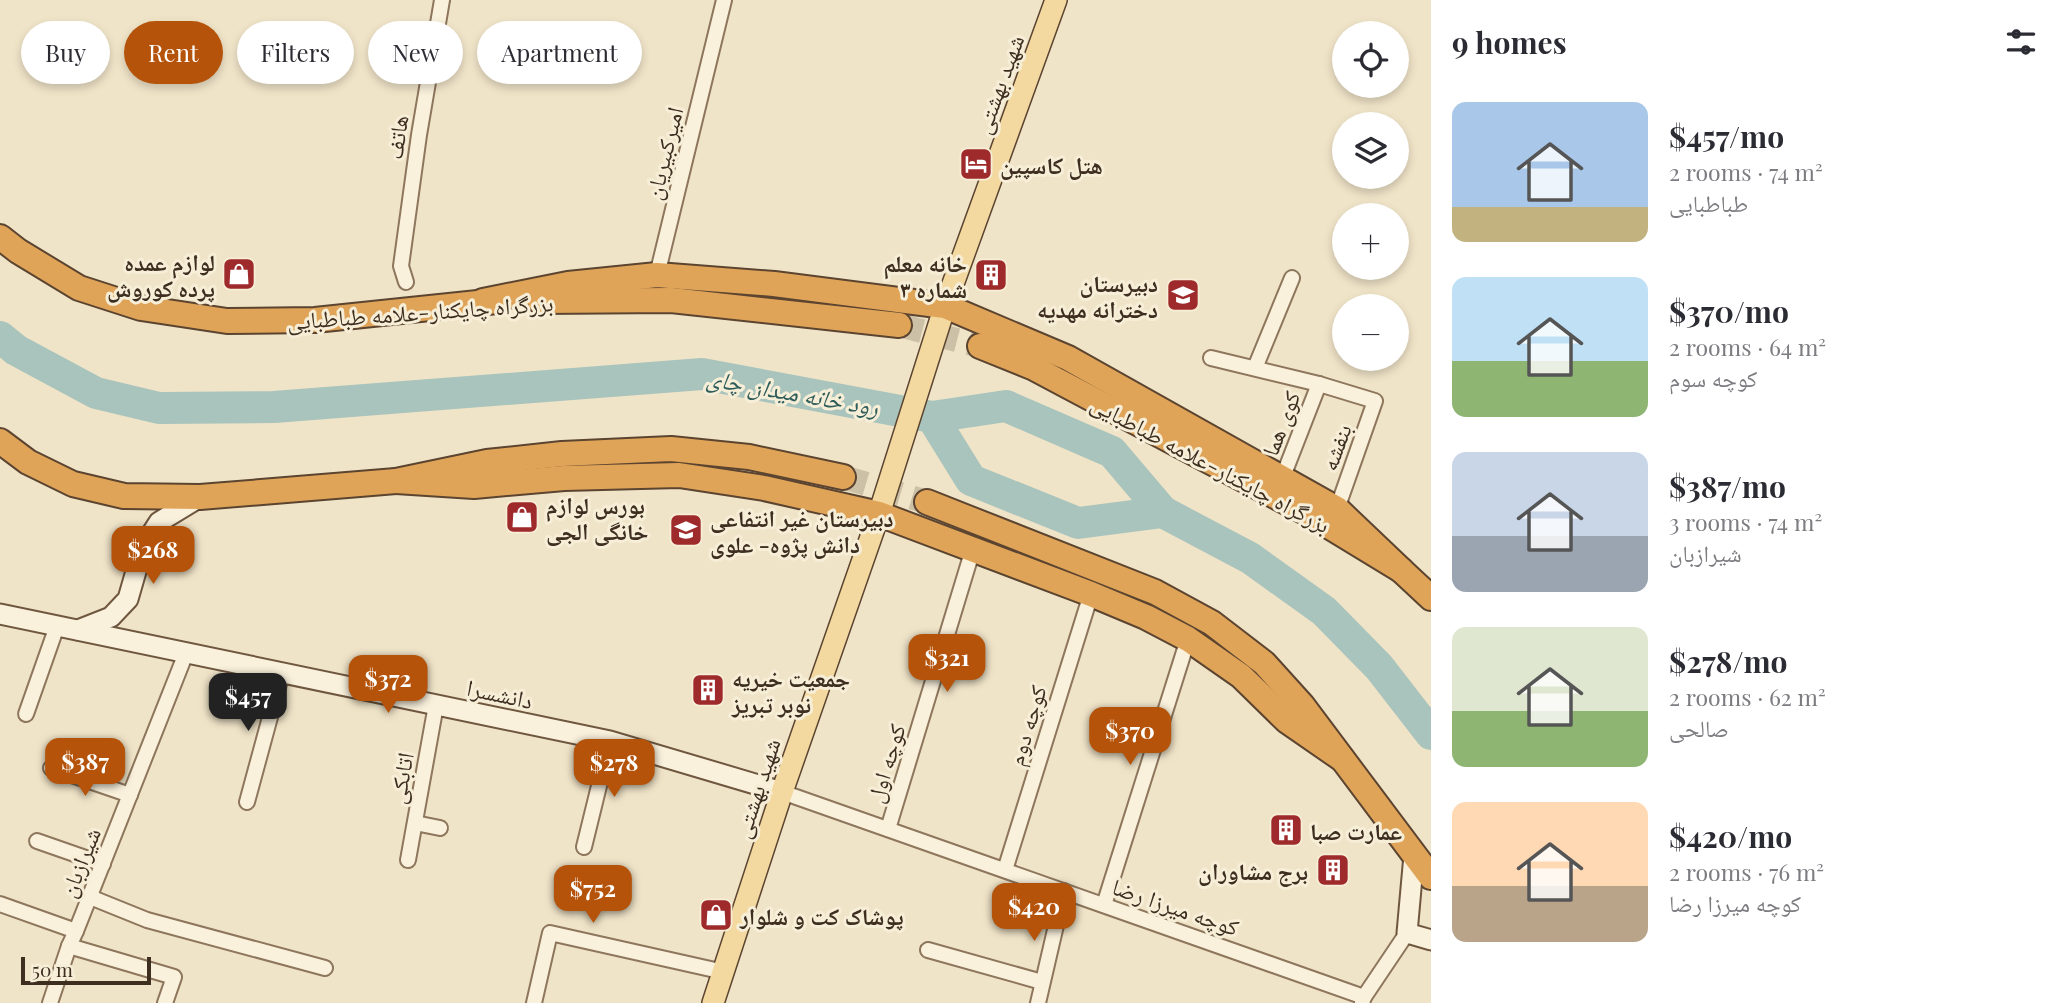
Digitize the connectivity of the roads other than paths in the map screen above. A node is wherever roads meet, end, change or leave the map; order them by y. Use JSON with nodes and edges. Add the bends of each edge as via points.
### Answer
{"nodes":[{"id":1,"x":442,"y":0,"type":"edge"},
{"id":2,"x":724,"y":0,"type":"edge"},
{"id":3,"x":1056,"y":0,"type":"edge"},
{"id":4,"x":0,"y":237,"type":"edge"},
{"id":5,"x":657,"y":275,"type":"junction"},
{"id":6,"x":1292,"y":278,"type":"dead end"},
{"id":7,"x":406,"y":282,"type":"dead end"},
{"id":8,"x":483,"y":301,"type":"junction"},
{"id":9,"x":945,"y":306,"type":"junction"},
{"id":10,"x":899,"y":325,"type":"tunnel mouth"},
{"id":11,"x":980,"y":346,"type":"tunnel mouth"},
{"id":12,"x":1211,"y":358,"type":"dead end"},
{"id":13,"x":1255,"y":368,"type":"junction"},
{"id":14,"x":1319,"y":384,"type":"junction"},
{"id":15,"x":0,"y":441,"type":"edge"},
{"id":16,"x":843,"y":477,"type":"tunnel mouth"},
{"id":17,"x":1282,"y":479,"type":"junction"},
{"id":18,"x":396,"y":481,"type":"junction"},
{"id":19,"x":200,"y":497,"type":"junction"},
{"id":20,"x":927,"y":502,"type":"tunnel mouth"},
{"id":21,"x":1337,"y":509,"type":"junction"},
{"id":22,"x":879,"y":514,"type":"junction"},
{"id":23,"x":973,"y":549,"type":"junction"},
{"id":24,"x":1401,"y":570,"type":"junction"},
{"id":25,"x":1091,"y":594,"type":"junction"},
{"id":26,"x":1431,"y":598,"type":"edge"},
{"id":27,"x":0,"y":614,"type":"edge"},
{"id":28,"x":57,"y":626,"type":"junction"},
{"id":29,"x":77,"y":630,"type":"junction"},
{"id":30,"x":1188,"y":639,"type":"junction"},
{"id":31,"x":186,"y":653,"type":"junction"},
{"id":32,"x":282,"y":673,"type":"junction"},
{"id":33,"x":436,"y":705,"type":"junction"},
{"id":34,"x":26,"y":714,"type":"dead end"},
{"id":35,"x":610,"y":741,"type":"junction"},
{"id":36,"x":1342,"y":759,"type":"junction"},
{"id":37,"x":51,"y":768,"type":"dead end"},
{"id":38,"x":782,"y":792,"type":"junction"},
{"id":39,"x":130,"y":795,"type":"junction"},
{"id":40,"x":247,"y":802,"type":"dead end"},
{"id":41,"x":415,"y":823,"type":"junction"},
{"id":42,"x":440,"y":828,"type":"dead end"},
{"id":43,"x":888,"y":829,"type":"junction"},
{"id":44,"x":37,"y":841,"type":"dead end"},
{"id":45,"x":584,"y":847,"type":"dead end"},
{"id":46,"x":1414,"y":855,"type":"junction"},
{"id":47,"x":408,"y":860,"type":"dead end"},
{"id":48,"x":103,"y":864,"type":"junction"},
{"id":49,"x":1005,"y":870,"type":"junction"},
{"id":50,"x":1431,"y":877,"type":"edge"},
{"id":51,"x":1064,"y":891,"type":"junction"},
{"id":52,"x":90,"y":897,"type":"junction"},
{"id":53,"x":0,"y":904,"type":"edge"},
{"id":54,"x":1104,"y":905,"type":"junction"},
{"id":55,"x":76,"y":932,"type":"junction"},
{"id":56,"x":1408,"y":933,"type":"junction"},
{"id":57,"x":1431,"y":940,"type":"edge"},
{"id":58,"x":69,"y":946,"type":"junction"},
{"id":59,"x":928,"y":950,"type":"dead end"},
{"id":60,"x":325,"y":968,"type":"dead end"},
{"id":61,"x":724,"y":972,"type":"junction"},
{"id":62,"x":1042,"y":982,"type":"junction"},
{"id":63,"x":1363,"y":1000,"type":"edge"},
{"id":64,"x":50,"y":1003,"type":"edge"},
{"id":65,"x":165,"y":1003,"type":"edge"},
{"id":66,"x":534,"y":1003,"type":"edge"},
{"id":67,"x":713,"y":1003,"type":"edge"},
{"id":68,"x":1038,"y":1003,"type":"edge"}],
"edges":[{"from":1,"to":7,"type":"street","name":"هاتف","via":[[401,266]]},
{"from":2,"to":5,"type":"street","name":"امیرکبیریان"},
{"from":3,"to":9,"type":"main road","name":"شهید بهشتى"},
{"from":4,"to":8,"type":"highway","name":"بزرگراه چایکنار-علامه طباطبایی","via":[[79,288],[141,308],[227,321],[315,320]]},
{"from":5,"to":8,"type":"highway","via":[[568,284]]},
{"from":5,"to":9,"type":"highway","via":[[774,284]]},
{"from":6,"to":13,"type":"street"},
{"from":8,"to":10,"type":"highway","name":"بزرگراه چایکنار-علامه طباطبایی","via":[[671,300]]},
{"from":9,"to":17,"type":"highway","via":[[1068,358]]},
{"from":9,"to":22,"type":"main road","name":"شهید بهشتى"},
{"from":11,"to":24,"type":"highway","name":"بزرگراه چایکنار-علامه طباطبایی","via":[[1032,367],[1309,514]]},
{"from":12,"to":13,"type":"street"},
{"from":13,"to":14,"type":"street"},
{"from":14,"to":17,"type":"street","name":"کوی هما"},
{"from":14,"to":21,"type":"street","name":"بنفشه","via":[[1376,401]]},
{"from":15,"to":19,"type":"highway","via":[[28,462],[73,484],[124,496]]},
{"from":16,"to":18,"type":"highway","via":[[749,457],[671,449],[487,462]]},
{"from":17,"to":21,"type":"highway"},
{"from":18,"to":19,"type":"highway"},
{"from":18,"to":22,"type":"highway","via":[[474,486],[678,475],[764,488]]},
{"from":19,"to":29,"type":"main road","via":[[159,522],[143,547],[128,599],[111,617]]},
{"from":20,"to":36,"type":"highway","via":[[1155,592],[1212,623],[1264,663]]},
{"from":21,"to":24,"type":"highway"},
{"from":22,"to":23,"type":"highway"},
{"from":22,"to":38,"type":"main road","name":"شهید بهشتى"},
{"from":23,"to":25,"type":"highway"},
{"from":23,"to":43,"type":"street","name":"کوچه اول"},
{"from":24,"to":26,"type":"highway","name":"بزرگراه چایکنار-علامه طباطبایی"},
{"from":25,"to":30,"type":"highway"},
{"from":25,"to":49,"type":"street","name":"کوچه دوم"},
{"from":27,"to":28,"type":"main road","name":"دانشسرا"},
{"from":28,"to":29,"type":"main road","name":"دانشسرا"},
{"from":28,"to":34,"type":"street"},
{"from":29,"to":31,"type":"main road","name":"دانشسرا"},
{"from":30,"to":36,"type":"highway","via":[[1241,677],[1287,721]]},
{"from":30,"to":54,"type":"street"},
{"from":31,"to":32,"type":"main road","name":"دانشسرا"},
{"from":31,"to":39,"type":"street","name":"شیرازبان"},
{"from":32,"to":33,"type":"main road","name":"دانشسرا"},
{"from":32,"to":40,"type":"street"},
{"from":33,"to":35,"type":"main road","name":"دانشسرا"},
{"from":33,"to":41,"type":"street","name":"اتابکی"},
{"from":35,"to":38,"type":"main road","name":"دانشسرا"},
{"from":35,"to":45,"type":"street"},
{"from":36,"to":46,"type":"highway"},
{"from":37,"to":39,"type":"street"},
{"from":38,"to":43,"type":"street","name":"کوچه میرزا رضا"},
{"from":38,"to":61,"type":"main road","name":"شهید بهشتى"},
{"from":39,"to":48,"type":"street","name":"شیرازبان"},
{"from":41,"to":42,"type":"street"},
{"from":41,"to":47,"type":"street","name":"اتابکی"},
{"from":43,"to":49,"type":"street","name":"کوچه میرزا رضا"},
{"from":44,"to":48,"type":"street"},
{"from":46,"to":50,"type":"highway"},
{"from":46,"to":56,"type":"main road"},
{"from":48,"to":52,"type":"street","name":"شیرازبان"},
{"from":49,"to":51,"type":"street","name":"کوچه میرزا رضا"},
{"from":51,"to":54,"type":"street","name":"کوچه میرزا رضا"},
{"from":51,"to":62,"type":"street"},
{"from":52,"to":55,"type":"street","name":"شیرازبان"},
{"from":52,"to":60,"type":"street","via":[[147,920]]},
{"from":53,"to":55,"type":"street"},
{"from":54,"to":63,"type":"street","name":"کوچه میرزا رضا"},
{"from":55,"to":58,"type":"street","name":"شیرازبان"},
{"from":56,"to":57,"type":"main road"},
{"from":56,"to":63,"type":"street","name":"کوچه میرزا رضا"},
{"from":58,"to":64,"type":"street","name":"شیرازبان"},
{"from":58,"to":65,"type":"street","via":[[174,977]]},
{"from":59,"to":62,"type":"street"},
{"from":61,"to":66,"type":"street","via":[[550,933]]},
{"from":61,"to":67,"type":"main road","name":"شهید بهشتى"},
{"from":62,"to":68,"type":"street"}]}
